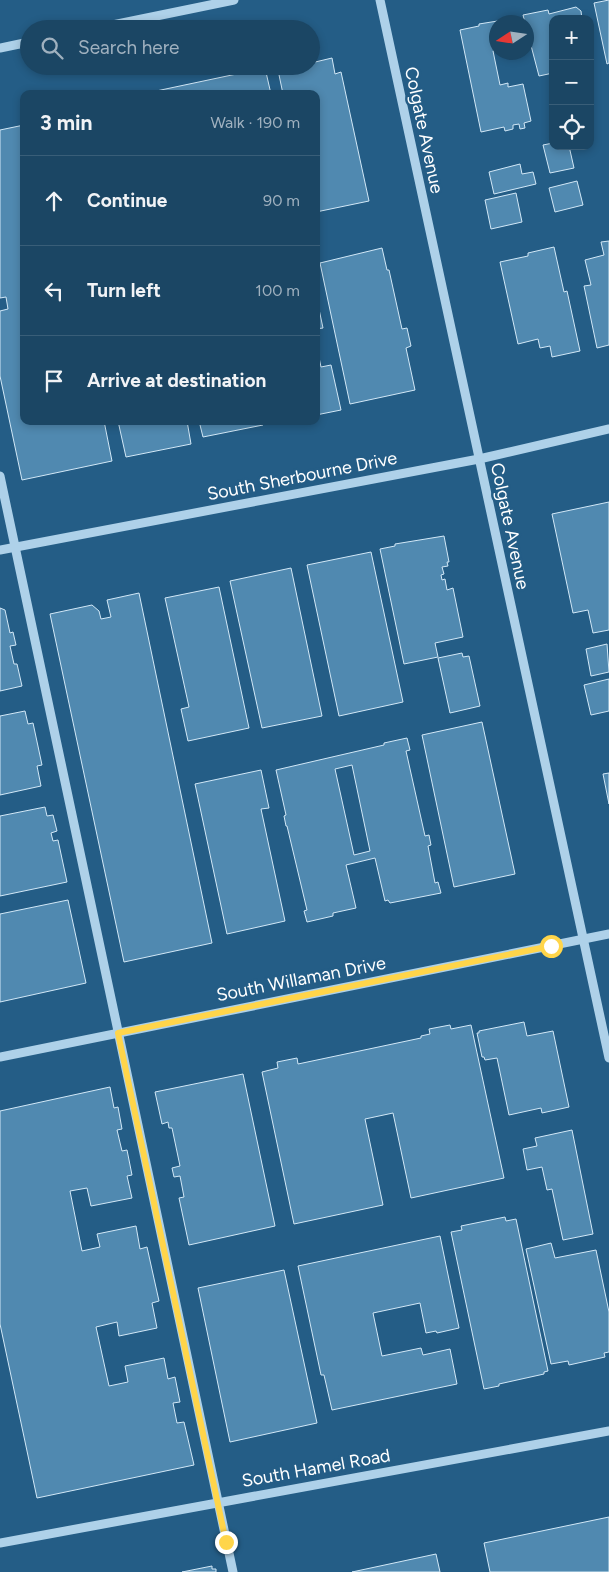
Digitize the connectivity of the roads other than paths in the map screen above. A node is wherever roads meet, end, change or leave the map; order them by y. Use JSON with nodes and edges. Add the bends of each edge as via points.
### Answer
{"nodes":[{"id":1,"x":234,"y":0,"type":"edge"},
{"id":2,"x":380,"y":0,"type":"edge"},
{"id":3,"x":137,"y":20,"type":"edge"},
{"id":4,"x":20,"y":44,"type":"edge"},
{"id":5,"x":0,"y":48,"type":"edge"},
{"id":6,"x":609,"y":430,"type":"edge"},
{"id":7,"x":479,"y":459,"type":"junction"},
{"id":8,"x":0,"y":476,"type":"edge"},
{"id":9,"x":15,"y":548,"type":"junction"},
{"id":10,"x":0,"y":550,"type":"edge"},
{"id":11,"x":609,"y":934,"type":"edge"},
{"id":12,"x":583,"y":940,"type":"junction"},
{"id":13,"x":118,"y":1033,"type":"junction"},
{"id":14,"x":0,"y":1056,"type":"edge"},
{"id":15,"x":609,"y":1058,"type":"edge"},
{"id":16,"x":609,"y":1431,"type":"edge"},
{"id":17,"x":218,"y":1503,"type":"junction"},
{"id":18,"x":0,"y":1543,"type":"edge"},
{"id":19,"x":233,"y":1572,"type":"edge"}],
"edges":[{"from":1,"to":3,"type":"street"},
{"from":2,"to":7,"type":"street","name":"Colgate Avenue"},
{"from":4,"to":5,"type":"street"},
{"from":6,"to":7,"type":"street","name":"South Sherbourne Drive"},
{"from":7,"to":9,"type":"street","name":"South Sherbourne Drive"},
{"from":7,"to":12,"type":"street","name":"Colgate Avenue"},
{"from":8,"to":9,"type":"street"},
{"from":9,"to":10,"type":"street","name":"South Sherbourne Drive"},
{"from":9,"to":13,"type":"street"},
{"from":11,"to":12,"type":"street","name":"South Willaman Drive"},
{"from":12,"to":13,"type":"street","name":"South Willaman Drive"},
{"from":12,"to":15,"type":"street","name":"Colgate Avenue"},
{"from":13,"to":14,"type":"street","name":"South Willaman Drive"},
{"from":13,"to":17,"type":"street"},
{"from":16,"to":17,"type":"street","name":"South Hamel Road"},
{"from":17,"to":18,"type":"street","name":"South Hamel Road"},
{"from":17,"to":19,"type":"street"}]}
